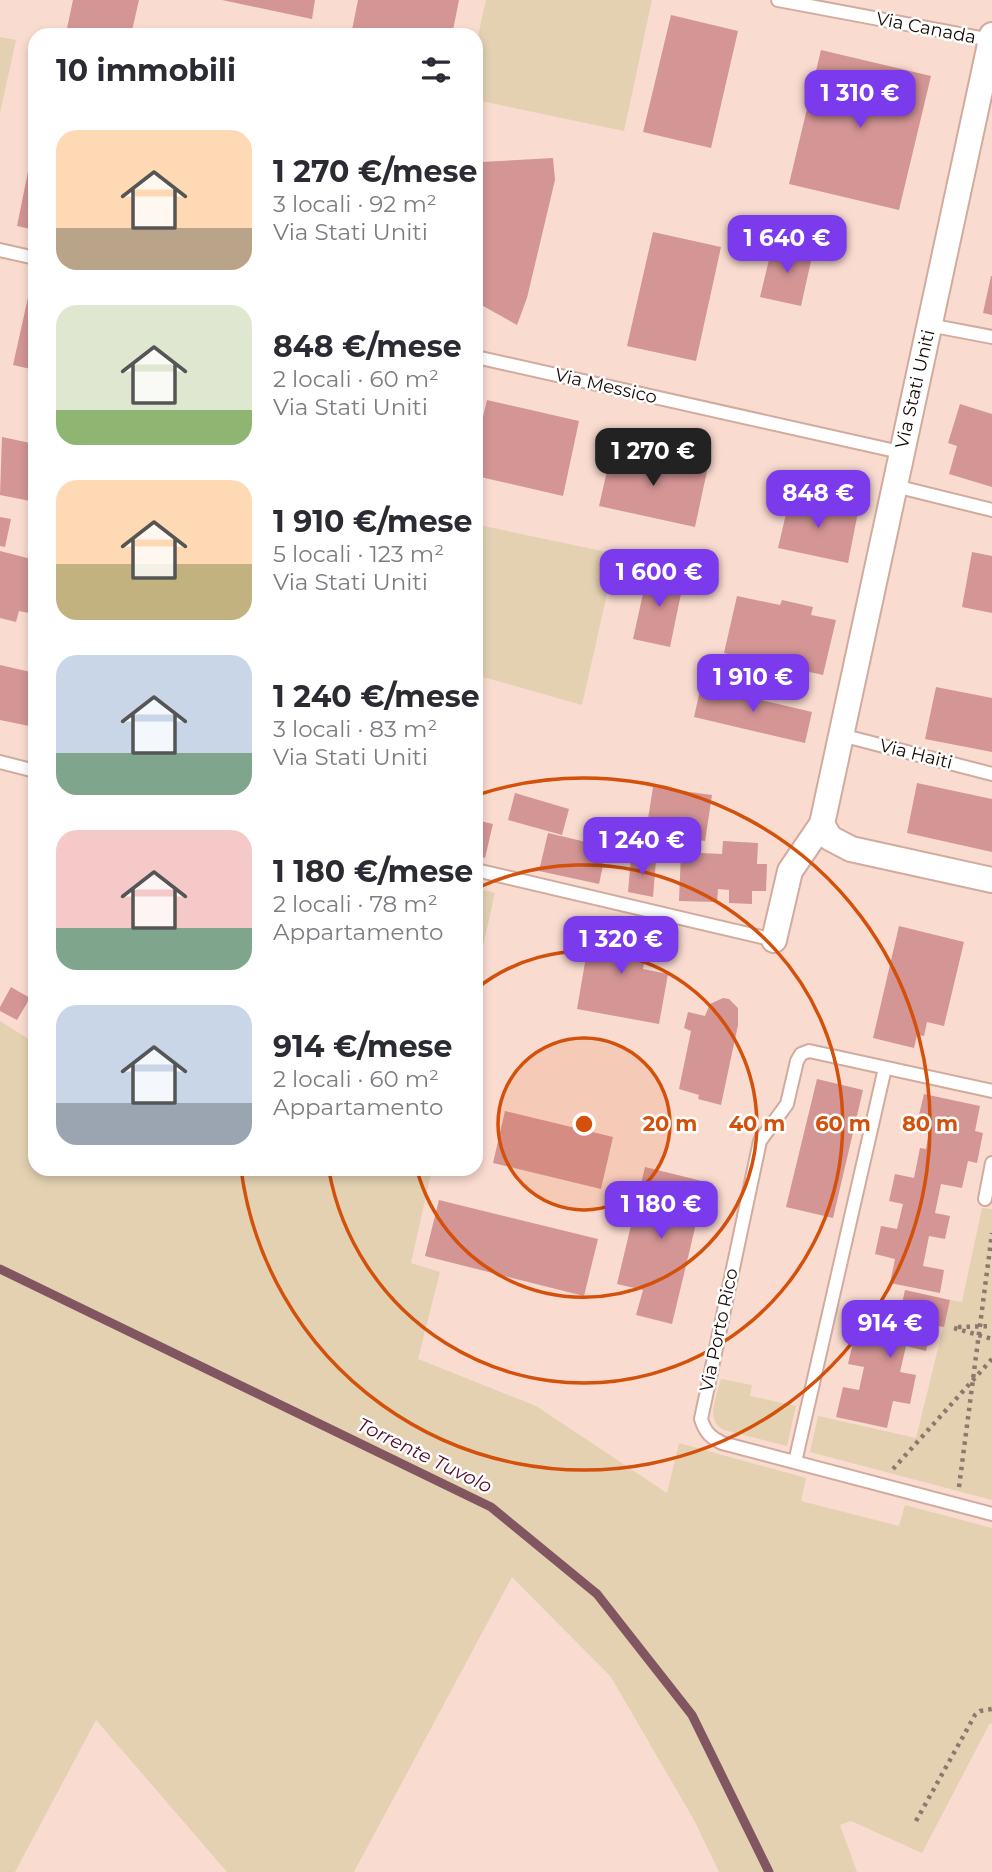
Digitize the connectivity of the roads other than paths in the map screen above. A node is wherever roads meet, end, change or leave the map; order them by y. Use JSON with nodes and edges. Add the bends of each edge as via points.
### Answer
{"nodes":[{"id":1,"x":778,"y":0,"type":"edge"},
{"id":2,"x":991,"y":37,"type":"edge"},
{"id":3,"x":0,"y":250,"type":"edge"},
{"id":4,"x":28,"y":256,"type":"edge"},
{"id":5,"x":929,"y":325,"type":"junction"},
{"id":6,"x":992,"y":337,"type":"edge"},
{"id":7,"x":483,"y":359,"type":"edge"},
{"id":8,"x":901,"y":452,"type":"junction"},
{"id":9,"x":895,"y":486,"type":"junction"},
{"id":10,"x":992,"y":510,"type":"edge"},
{"id":11,"x":841,"y":734,"type":"junction"},
{"id":12,"x":0,"y":762,"type":"edge"},
{"id":13,"x":28,"y":769,"type":"edge"},
{"id":14,"x":992,"y":774,"type":"edge"},
{"id":15,"x":822,"y":824,"type":"junction"},
{"id":16,"x":851,"y":849,"type":"junction"},
{"id":17,"x":790,"y":871,"type":"junction"},
{"id":18,"x":483,"y":872,"type":"edge"},
{"id":19,"x":992,"y":880,"type":"edge"},
{"id":20,"x":774,"y":940,"type":"joint"},
{"id":21,"x":885,"y":1068,"type":"junction"},
{"id":22,"x":992,"y":1091,"type":"edge"},
{"id":23,"x":992,"y":1163,"type":"edge"},
{"id":24,"x":985,"y":1199,"type":"dead end"},
{"id":25,"x":795,"y":1462,"type":"junction"},
{"id":26,"x":992,"y":1514,"type":"edge"}],
"edges":[{"from":1,"to":2,"type":"lane","name":"Via Canada"},
{"from":2,"to":5,"type":"street","name":"Via Stati Uniti"},
{"from":3,"to":4,"type":"lane"},
{"from":5,"to":6,"type":"lane"},
{"from":5,"to":8,"type":"street","name":"Via Stati Uniti"},
{"from":7,"to":8,"type":"lane","name":"Via Messico"},
{"from":8,"to":9,"type":"street","name":"Via Stati Uniti"},
{"from":9,"to":10,"type":"lane"},
{"from":9,"to":11,"type":"street","name":"Via Stati Uniti"},
{"from":11,"to":14,"type":"lane","name":"Via Haiti"},
{"from":11,"to":15,"type":"street","name":"Via Stati Uniti"},
{"from":12,"to":13,"type":"lane"},
{"from":15,"to":16,"type":"street","via":[[830,838]]},
{"from":15,"to":17,"type":"street","name":"Via Stati Uniti"},
{"from":16,"to":17,"type":"street","via":[[822,855]]},
{"from":16,"to":19,"type":"street"},
{"from":17,"to":20,"type":"street","name":"Via Stati Uniti"},
{"from":18,"to":20,"type":"lane"},
{"from":21,"to":22,"type":"lane","name":"Via Porto Rico"},
{"from":21,"to":25,"type":"lane"},
{"from":21,"to":25,"type":"lane","name":"Via Porto Rico","via":[[809,1051],[801,1054],[787,1104],[760,1141],[701,1419],[711,1438]]},
{"from":23,"to":24,"type":"lane"},
{"from":25,"to":26,"type":"lane","name":"Via Porto Rico"}]}
